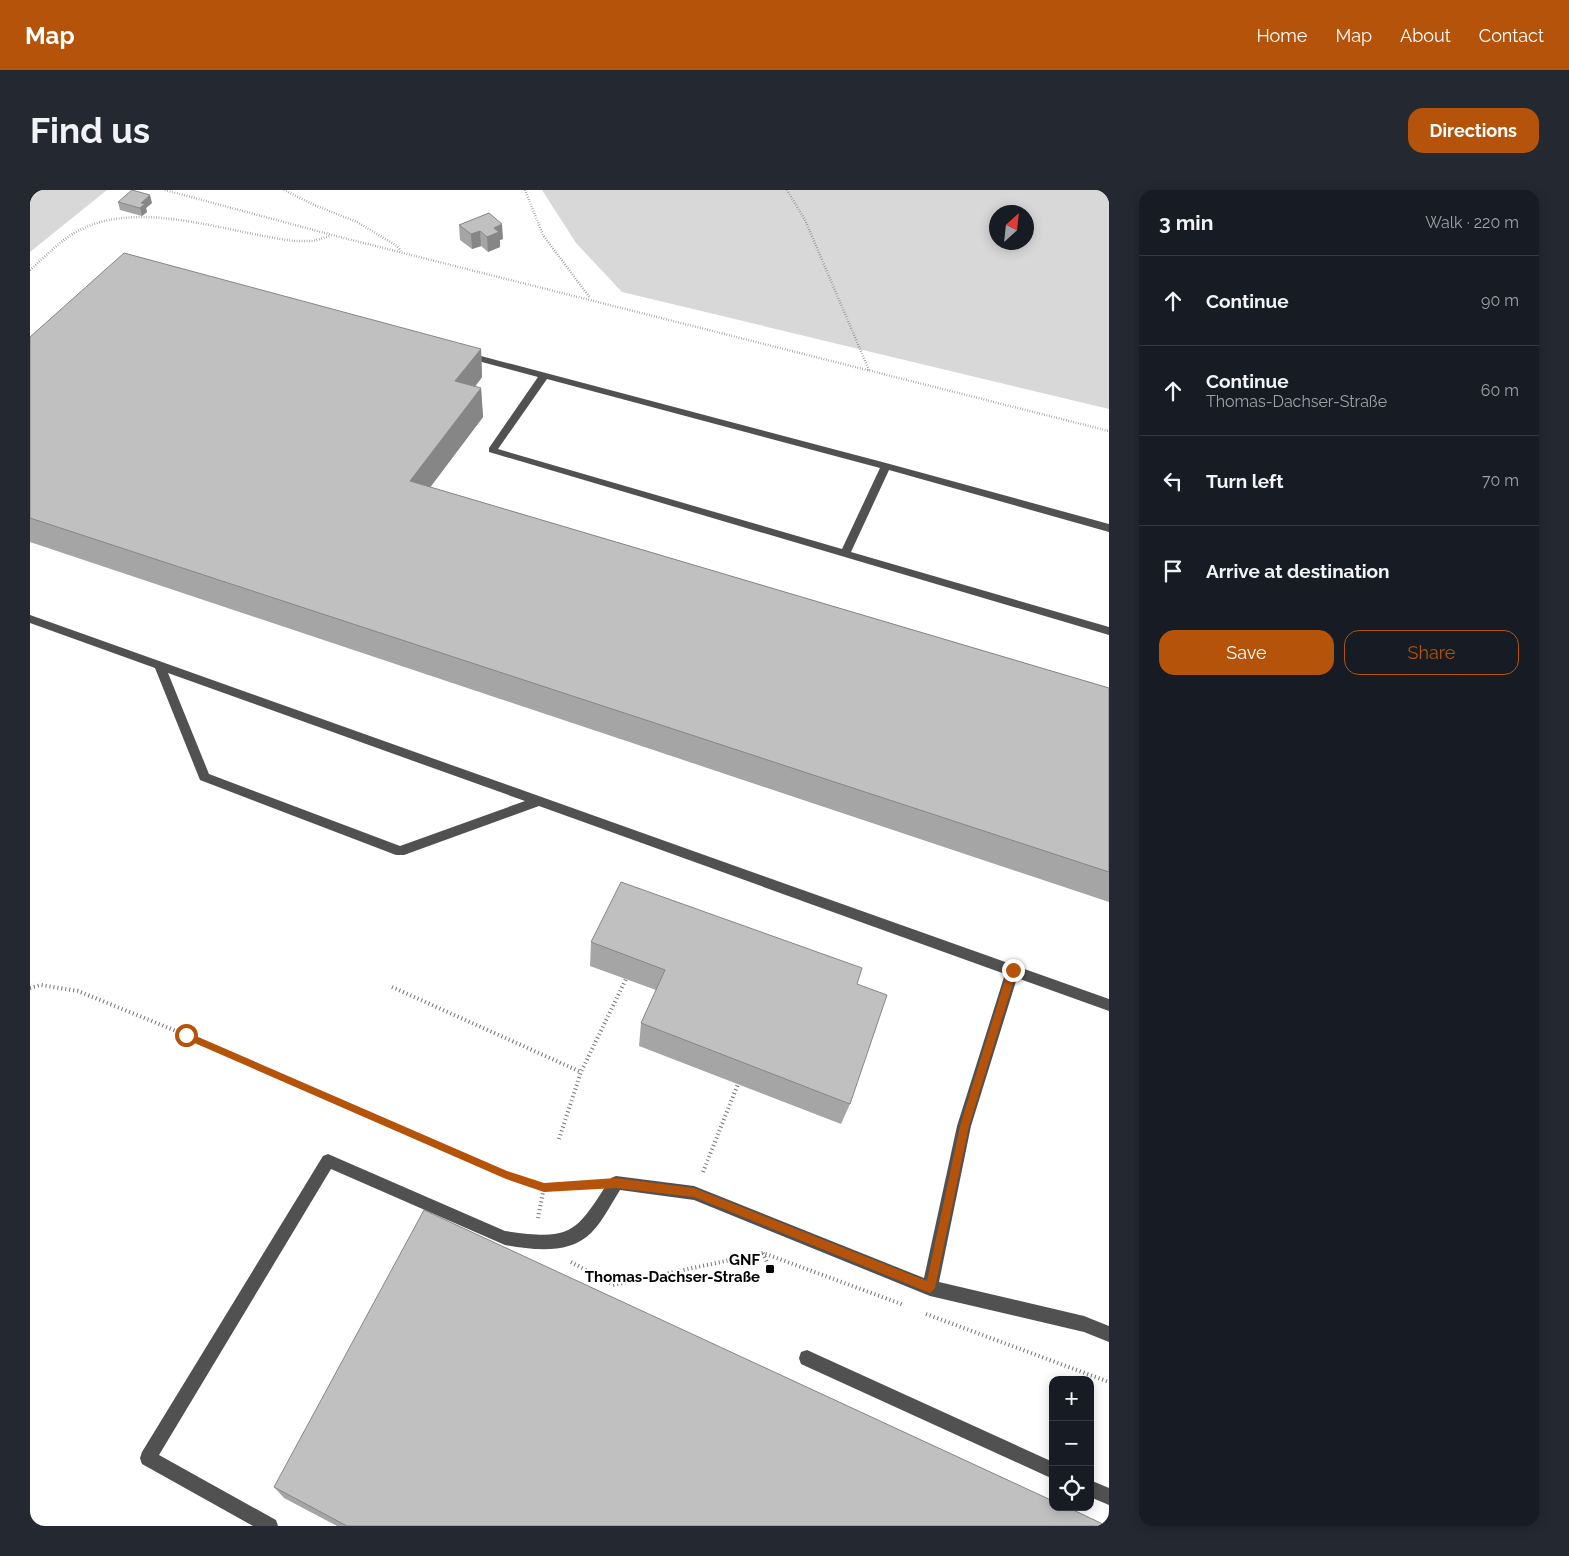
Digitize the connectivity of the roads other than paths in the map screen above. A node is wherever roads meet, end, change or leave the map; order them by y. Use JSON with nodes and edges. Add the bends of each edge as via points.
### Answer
{"nodes":[{"id":1,"x":458,"y":352,"type":"edge"},
{"id":2,"x":544,"y":376,"type":"junction"},
{"id":3,"x":886,"y":466,"type":"junction"},
{"id":4,"x":1109,"y":528,"type":"edge"},
{"id":5,"x":845,"y":554,"type":"junction"},
{"id":6,"x":30,"y":619,"type":"edge"},
{"id":7,"x":1109,"y":632,"type":"edge"},
{"id":8,"x":159,"y":665,"type":"junction"},
{"id":9,"x":539,"y":801,"type":"junction"},
{"id":10,"x":1013,"y":970,"type":"junction"},
{"id":11,"x":1109,"y":1004,"type":"edge"},
{"id":12,"x":930,"y":1288,"type":"junction"},
{"id":13,"x":1109,"y":1334,"type":"edge"},
{"id":14,"x":807,"y":1358,"type":"dead end"},
{"id":15,"x":1049,"y":1469,"type":"edge"},
{"id":16,"x":1094,"y":1490,"type":"edge"},
{"id":17,"x":1109,"y":1497,"type":"edge"},
{"id":18,"x":270,"y":1526,"type":"edge"}],
"edges":[{"from":1,"to":2,"type":"street"},
{"from":2,"to":3,"type":"street"},
{"from":2,"to":5,"type":"street","via":[[492,450]]},
{"from":3,"to":4,"type":"street"},
{"from":3,"to":5,"type":"street"},
{"from":5,"to":7,"type":"street"},
{"from":6,"to":8,"type":"street"},
{"from":8,"to":9,"type":"street"},
{"from":8,"to":9,"type":"street","via":[[204,777],[400,850]]},
{"from":9,"to":10,"type":"street"},
{"from":10,"to":11,"type":"street"},
{"from":10,"to":12,"type":"street","via":[[964,1126]]},
{"from":12,"to":13,"type":"street","via":[[1084,1324]]},
{"from":12,"to":18,"type":"street","via":[[694,1193],[616,1183],[585,1229],[565,1240],[534,1242],[505,1238],[328,1161],[148,1458]]},
{"from":14,"to":15,"type":"street"},
{"from":16,"to":17,"type":"street"}]}
